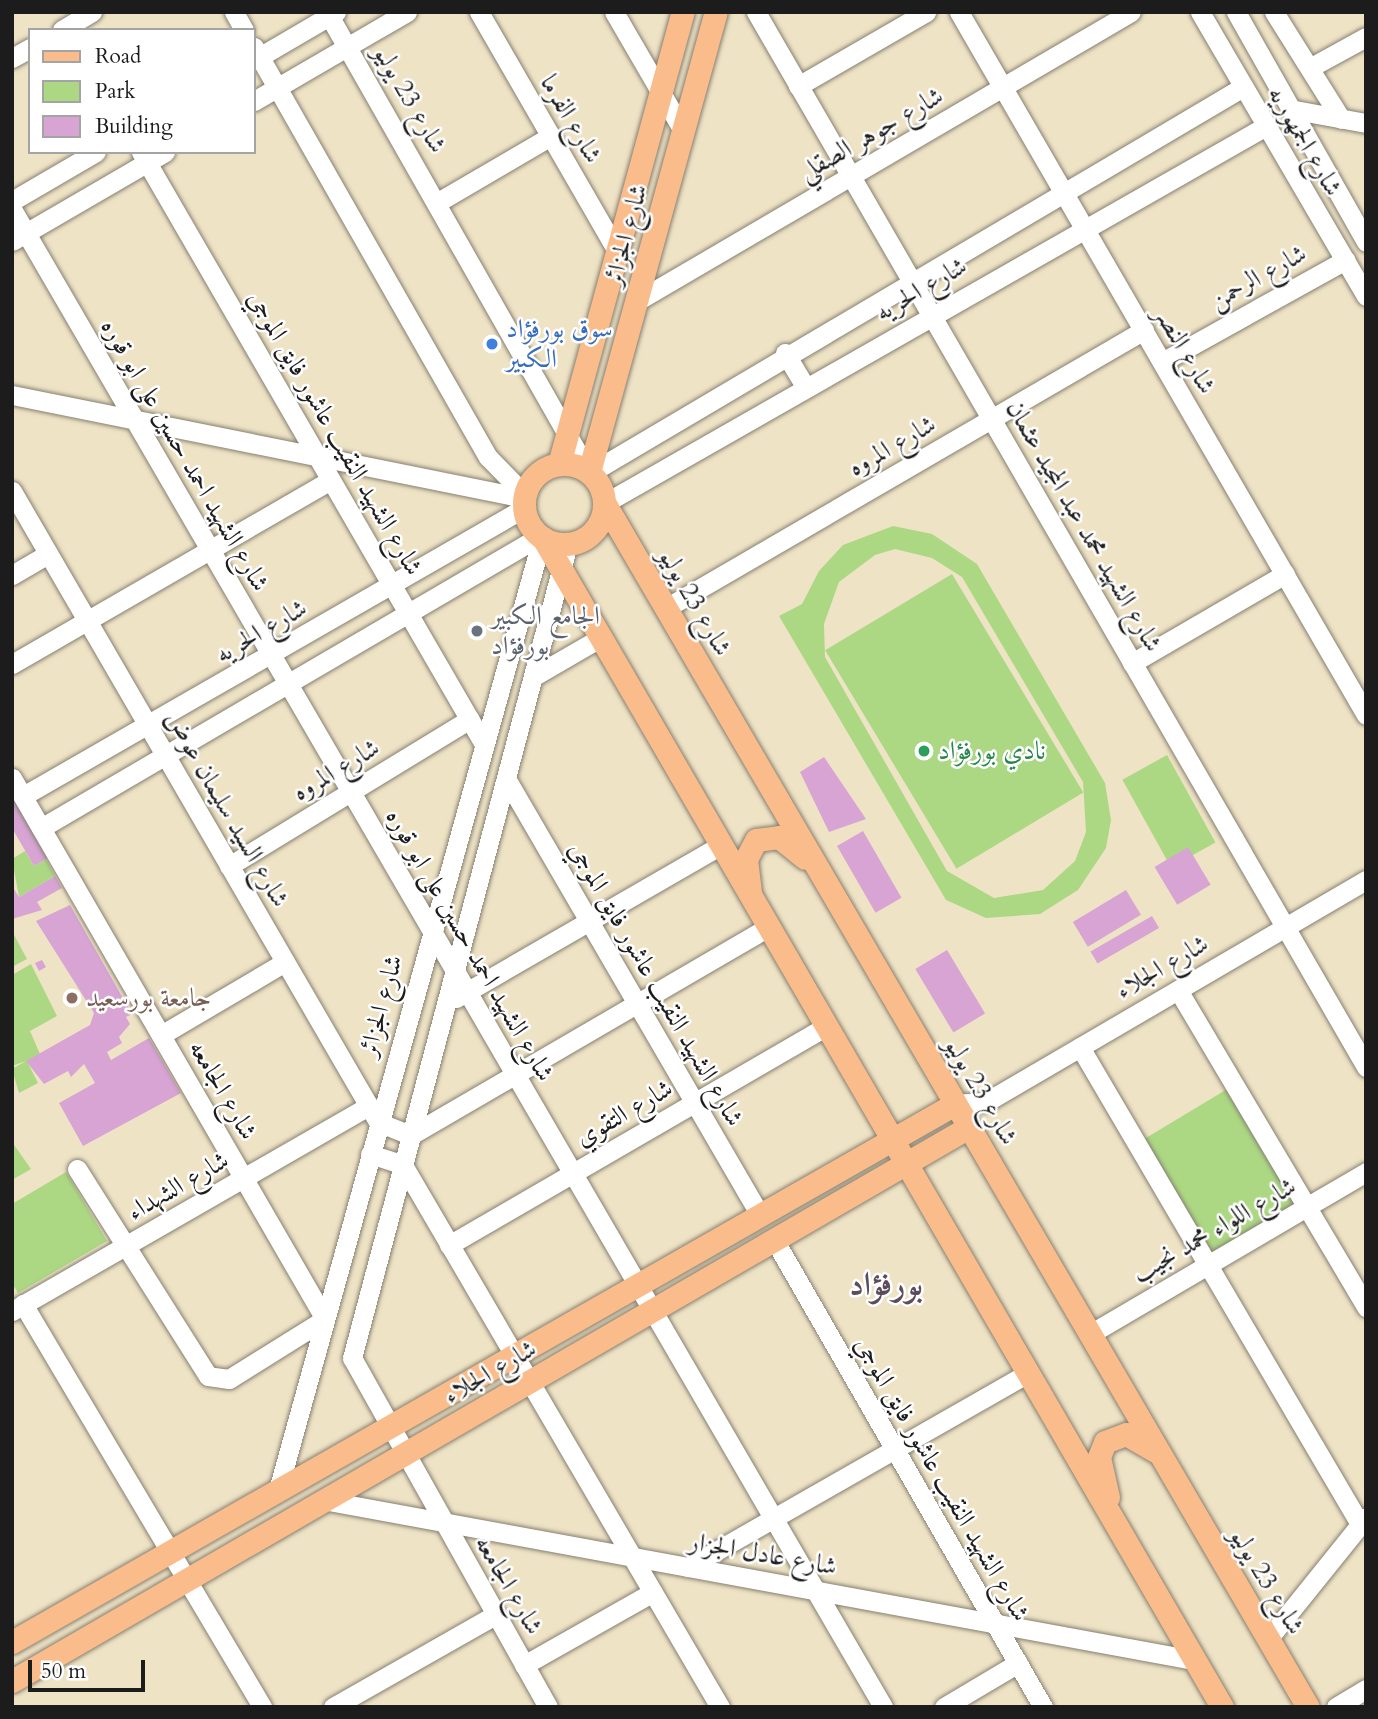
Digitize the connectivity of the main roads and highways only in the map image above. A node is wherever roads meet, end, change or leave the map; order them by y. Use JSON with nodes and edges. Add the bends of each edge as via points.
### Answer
{"nodes":[{"id":1,"x":683,"y":12,"type":"edge"},
{"id":2,"x":716,"y":12,"type":"edge"},
{"id":3,"x":559,"y":464,"type":"junction"},
{"id":4,"x":589,"y":472,"type":"junction"},
{"id":5,"x":605,"y":503,"type":"junction"},
{"id":6,"x":542,"y":537,"type":"junction"},
{"id":7,"x":820,"y":871,"type":"junction"},
{"id":8,"x":750,"y":900,"type":"junction"},
{"id":9,"x":955,"y":1104,"type":"junction"},
{"id":10,"x":969,"y":1127,"type":"junction"},
{"id":11,"x":891,"y":1141,"type":"junction"},
{"id":12,"x":905,"y":1165,"type":"junction"},
{"id":13,"x":1159,"y":1453,"type":"junction"},
{"id":14,"x":1114,"y":1523,"type":"junction"},
{"id":15,"x":12,"y":1642,"type":"edge"},
{"id":16,"x":12,"y":1681,"type":"edge"},
{"id":17,"x":1218,"y":1705,"type":"edge"},
{"id":18,"x":1308,"y":1707,"type":"edge"}],
"edges":[{"from":1,"to":3,"type":"main road","name":"شارع الجزائر"},
{"from":2,"to":4,"type":"main road","name":"شارع الجزائر"},
{"from":3,"to":4,"type":"main road"},
{"from":3,"to":6,"type":"main road","via":[[533,478],[524,500]]},
{"from":4,"to":5,"type":"main road"},
{"from":5,"to":6,"type":"main road","via":[[595,531],[568,544]]},
{"from":5,"to":7,"type":"main road","name":"شارع 23 يوليو"},
{"from":6,"to":8,"type":"main road","via":[[561,578]]},
{"from":7,"to":8,"type":"main road","via":[[785,840],[764,836],[747,852]]},
{"from":7,"to":9,"type":"main road","name":"شارع 23 يوليو"},
{"from":8,"to":11,"type":"main road"},
{"from":9,"to":10,"type":"main road","name":"شارع 23 يوليو"},
{"from":9,"to":11,"type":"main road","name":"شارع الجلاء"},
{"from":10,"to":12,"type":"main road","name":"شارع الجلاء"},
{"from":10,"to":13,"type":"main road","name":"شارع 23 يوليو"},
{"from":11,"to":12,"type":"main road"},
{"from":11,"to":15,"type":"main road","name":"شارع الجلاء"},
{"from":12,"to":14,"type":"main road"},
{"from":12,"to":16,"type":"main road","name":"شارع الجلاء"},
{"from":13,"to":14,"type":"main road","via":[[1126,1434],[1105,1442],[1099,1464]]},
{"from":13,"to":18,"type":"main road","name":"شارع 23 يوليو"},
{"from":14,"to":17,"type":"main road"}]}
